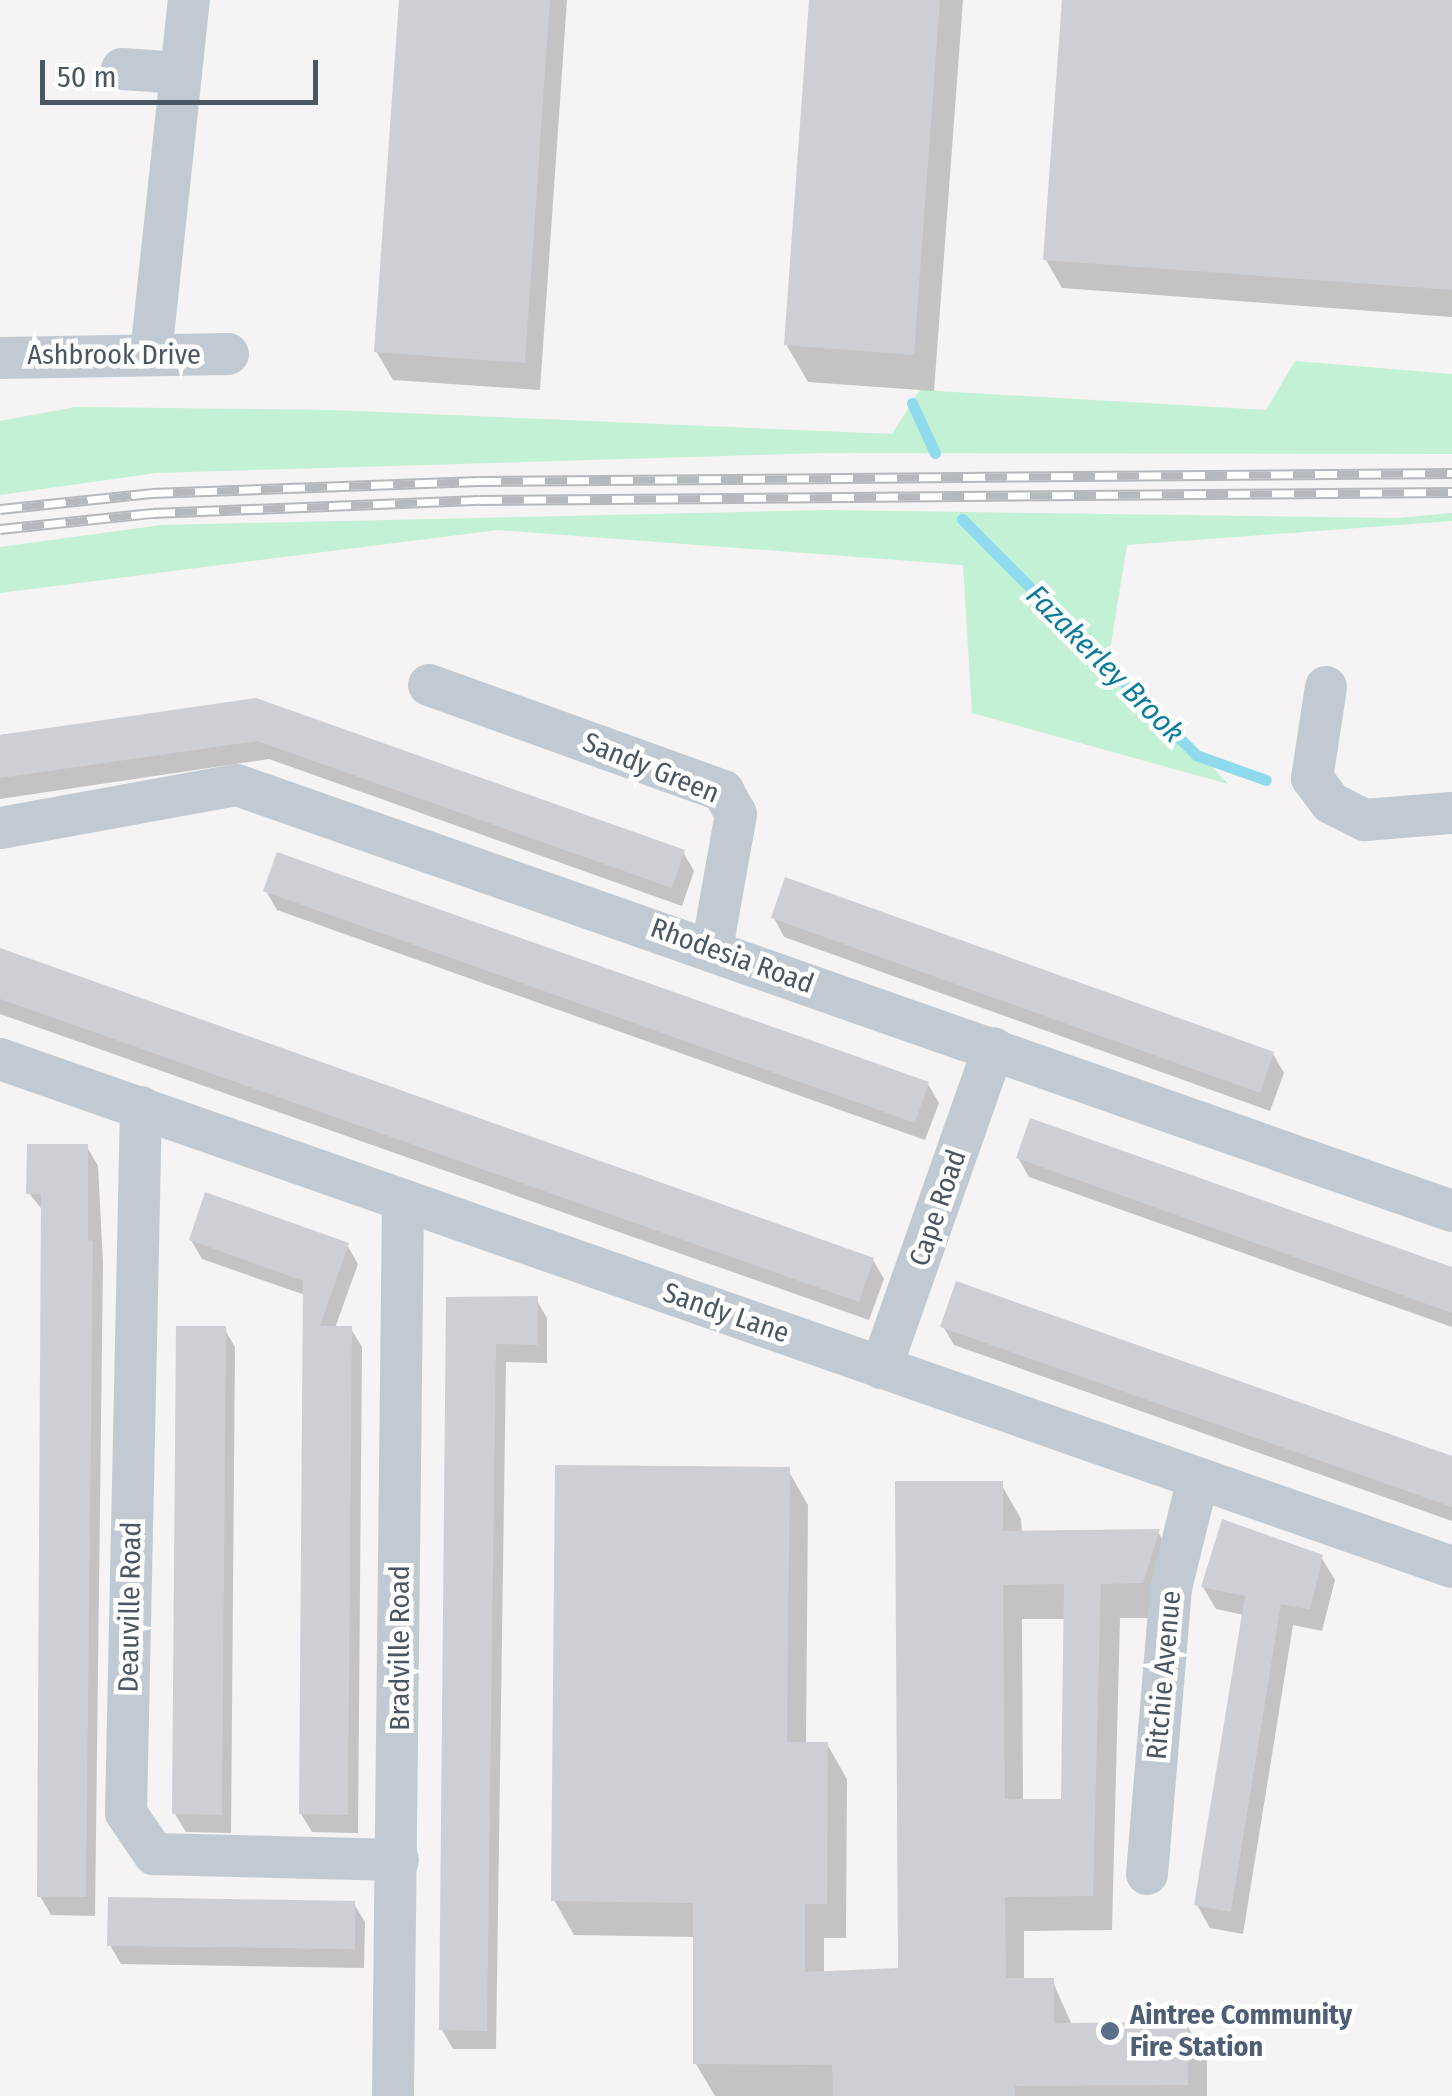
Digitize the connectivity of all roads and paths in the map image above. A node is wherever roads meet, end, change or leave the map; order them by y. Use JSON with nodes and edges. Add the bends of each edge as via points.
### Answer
{"nodes":[{"id":1,"x":189,"y":0,"type":"edge"},
{"id":2,"x":122,"y":68,"type":"dead end"},
{"id":3,"x":182,"y":73,"type":"junction"},
{"id":4,"x":151,"y":354,"type":"junction"},
{"id":5,"x":228,"y":354,"type":"dead end"},
{"id":6,"x":0,"y":358,"type":"edge"},
{"id":7,"x":429,"y":684,"type":"dead end"},
{"id":8,"x":1326,"y":687,"type":"dead end"},
{"id":9,"x":1452,"y":812,"type":"edge"},
{"id":10,"x":0,"y":828,"type":"edge"},
{"id":11,"x":712,"y":949,"type":"junction"},
{"id":12,"x":994,"y":1048,"type":"junction"},
{"id":13,"x":0,"y":1058,"type":"edge"},
{"id":14,"x":141,"y":1107,"type":"junction"},
{"id":15,"x":404,"y":1200,"type":"junction"},
{"id":16,"x":1452,"y":1211,"type":"edge"},
{"id":17,"x":881,"y":1368,"type":"junction"},
{"id":18,"x":1198,"y":1479,"type":"junction"},
{"id":19,"x":1452,"y":1568,"type":"edge"},
{"id":20,"x":398,"y":1860,"type":"junction"},
{"id":21,"x":1147,"y":1874,"type":"dead end"},
{"id":22,"x":393,"y":2096,"type":"edge"}],
"edges":[{"from":1,"to":3,"type":"street"},
{"from":2,"to":3,"type":"street"},
{"from":3,"to":4,"type":"street"},
{"from":4,"to":5,"type":"street","name":"Ashbrook Drive"},
{"from":4,"to":6,"type":"street","name":"Ashbrook Drive"},
{"from":7,"to":11,"type":"street","name":"Sandy Green","via":[[723,791],[736,814]]},
{"from":8,"to":9,"type":"street","via":[[1312,778],[1330,803],[1366,820],[1393,822]]},
{"from":10,"to":11,"type":"street","name":"Rhodesia Road","via":[[237,785]]},
{"from":11,"to":12,"type":"street","name":"Rhodesia Road"},
{"from":12,"to":16,"type":"street","name":"Rhodesia Road"},
{"from":12,"to":17,"type":"street","name":"Cape Road"},
{"from":13,"to":14,"type":"street","name":"Sandy Lane"},
{"from":14,"to":15,"type":"street","name":"Sandy Lane"},
{"from":14,"to":20,"type":"street","name":"Deauville Road","via":[[126,1813],[154,1854]]},
{"from":15,"to":17,"type":"street","name":"Sandy Lane"},
{"from":15,"to":20,"type":"street","name":"Bradville Road"},
{"from":17,"to":18,"type":"street","name":"Sandy Lane"},
{"from":18,"to":19,"type":"street","name":"Sandy Lane"},
{"from":18,"to":21,"type":"street","name":"Ritchie Avenue","via":[[1170,1588]]},
{"from":20,"to":22,"type":"street","name":"Bradville Road"}]}
